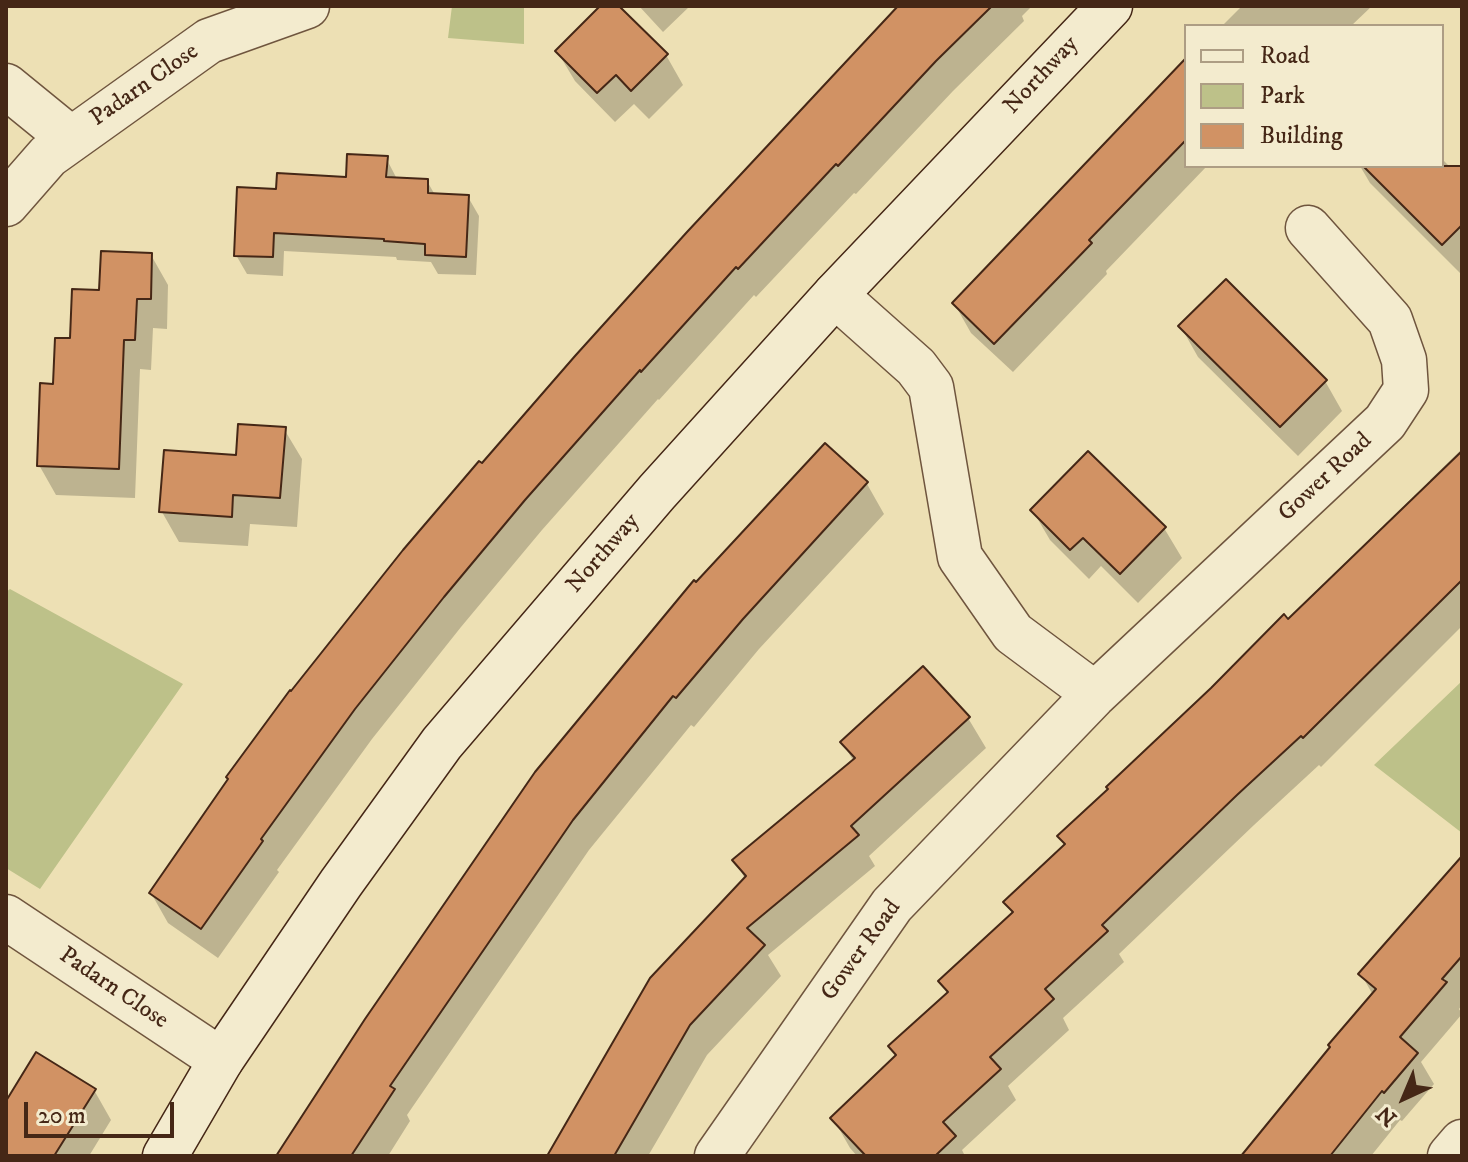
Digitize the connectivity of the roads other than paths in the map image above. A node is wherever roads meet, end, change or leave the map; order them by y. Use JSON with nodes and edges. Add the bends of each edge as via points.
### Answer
{"nodes":[{"id":1,"x":307,"y":6,"type":"edge"},
{"id":2,"x":1110,"y":6,"type":"edge"},
{"id":3,"x":6,"y":86,"type":"edge"},
{"id":4,"x":71,"y":139,"type":"junction"},
{"id":5,"x":6,"y":204,"type":"edge"},
{"id":6,"x":1308,"y":228,"type":"dead end"},
{"id":7,"x":835,"y":295,"type":"junction"},
{"id":8,"x":1095,"y":694,"type":"junction"},
{"id":9,"x":6,"y":917,"type":"edge"},
{"id":10,"x":221,"y":1060,"type":"junction"},
{"id":11,"x":1462,"y":1142,"type":"edge"},
{"id":12,"x":732,"y":1151,"type":"edge"},
{"id":13,"x":165,"y":1156,"type":"edge"},
{"id":14,"x":1450,"y":1156,"type":"edge"}],
"edges":[{"from":1,"to":4,"type":"street","name":"Padarn Close","via":[[209,41]]},
{"from":2,"to":7,"type":"street","name":"Northway"},
{"from":3,"to":4,"type":"street"},
{"from":4,"to":5,"type":"street","name":"Padarn Close","via":[[48,156]]},
{"from":6,"to":8,"type":"street","name":"Gower Road","via":[[1390,320],[1404,360],[1406,390],[1385,422]]},
{"from":7,"to":8,"type":"street","via":[[916,367],[931,387],[960,557],[1013,633]]},
{"from":7,"to":10,"type":"street","name":"Northway","via":[[442,743]]},
{"from":8,"to":12,"type":"street","name":"Gower Road","via":[[892,905]]},
{"from":9,"to":10,"type":"street","name":"Padarn Close"},
{"from":10,"to":13,"type":"street","name":"Northway"},
{"from":11,"to":14,"type":"street"}]}
